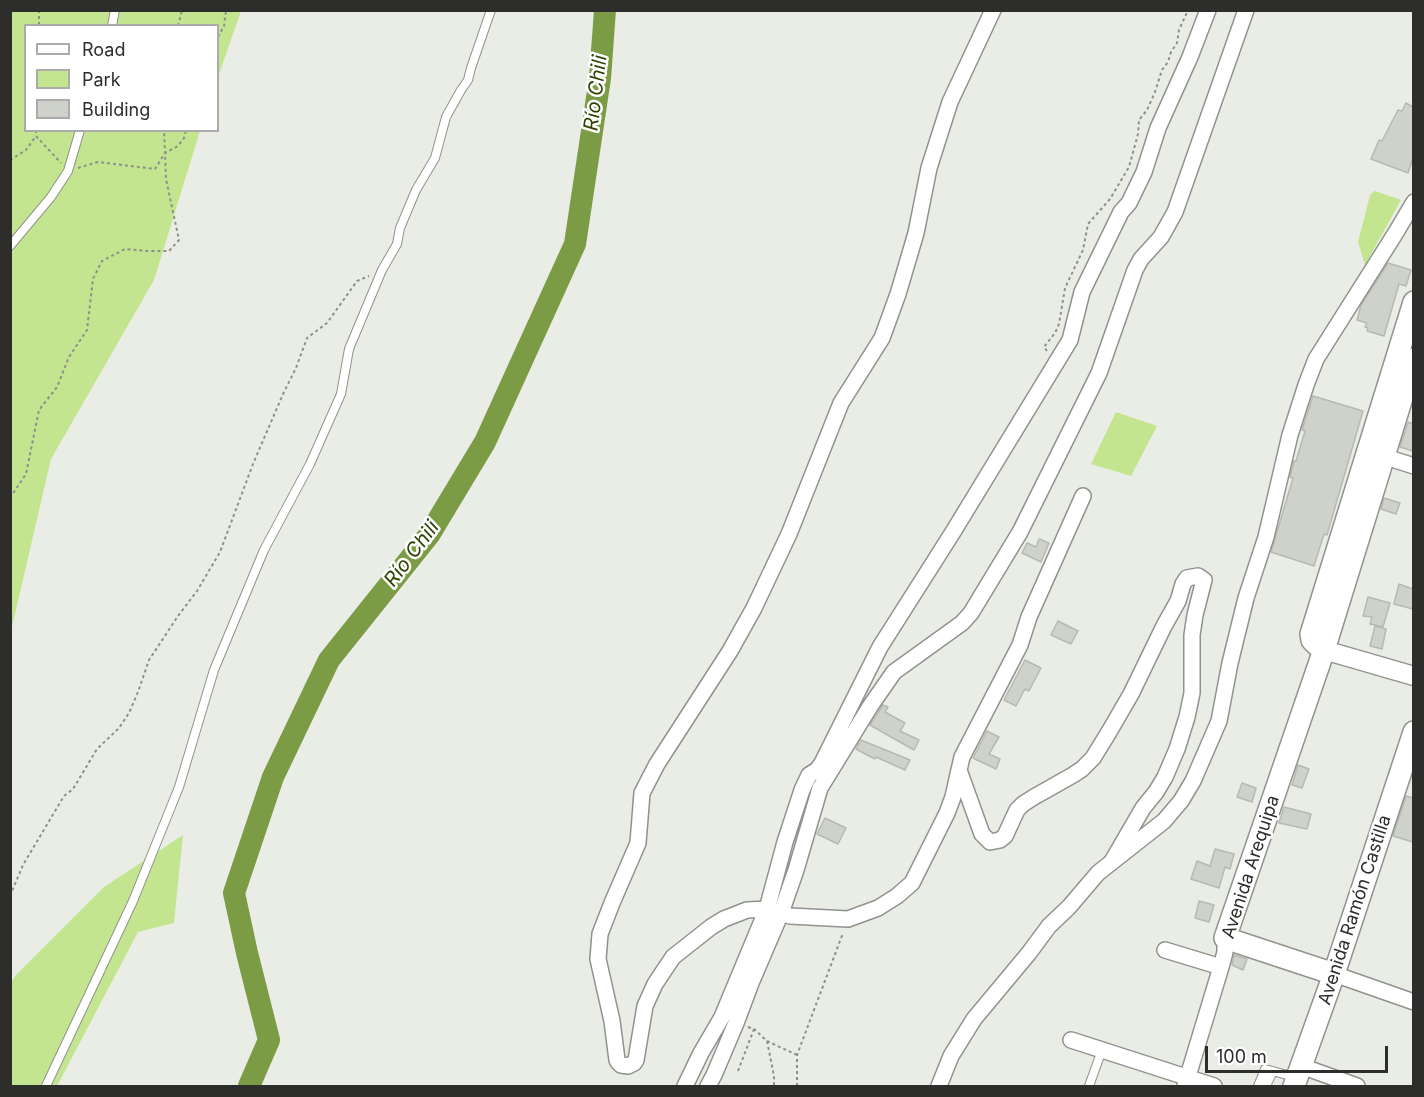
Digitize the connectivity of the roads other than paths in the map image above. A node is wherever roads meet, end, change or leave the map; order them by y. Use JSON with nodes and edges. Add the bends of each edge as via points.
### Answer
{"nodes":[{"id":1,"x":491,"y":10,"type":"edge"},
{"id":2,"x":993,"y":10,"type":"edge"},
{"id":3,"x":1208,"y":10,"type":"edge"},
{"id":4,"x":1246,"y":10,"type":"edge"},
{"id":5,"x":79,"y":132,"type":"edge"},
{"id":6,"x":1413,"y":202,"type":"edge"},
{"id":7,"x":10,"y":246,"type":"edge"},
{"id":8,"x":1413,"y":302,"type":"edge"},
{"id":9,"x":1413,"y":359,"type":"edge"},
{"id":10,"x":1375,"y":454,"type":"junction"},
{"id":11,"x":1413,"y":466,"type":"edge"},
{"id":12,"x":1083,"y":496,"type":"dead end"},
{"id":13,"x":1324,"y":650,"type":"junction"},
{"id":14,"x":1413,"y":676,"type":"edge"},
{"id":15,"x":1413,"y":732,"type":"edge"},
{"id":16,"x":958,"y":770,"type":"junction"},
{"id":17,"x":1110,"y":863,"type":"junction"},
{"id":18,"x":774,"y":911,"type":"junction"},
{"id":19,"x":1226,"y":938,"type":"junction"},
{"id":20,"x":1165,"y":950,"type":"dead end"},
{"id":21,"x":1221,"y":966,"type":"junction"},
{"id":22,"x":1334,"y":974,"type":"junction"},
{"id":23,"x":1413,"y":1002,"type":"edge"},
{"id":24,"x":1071,"y":1040,"type":"dead end"},
{"id":25,"x":1102,"y":1050,"type":"junction"},
{"id":26,"x":1301,"y":1066,"type":"junction"},
{"id":27,"x":1273,"y":1071,"type":"junction"},
{"id":28,"x":1187,"y":1082,"type":"edge"},
{"id":29,"x":46,"y":1086,"type":"edge"},
{"id":30,"x":684,"y":1086,"type":"edge"},
{"id":31,"x":708,"y":1086,"type":"edge"},
{"id":32,"x":939,"y":1086,"type":"edge"},
{"id":33,"x":1089,"y":1086,"type":"edge"},
{"id":34,"x":1214,"y":1086,"type":"edge"},
{"id":35,"x":1258,"y":1086,"type":"edge"},
{"id":36,"x":1266,"y":1086,"type":"edge"},
{"id":37,"x":1294,"y":1086,"type":"edge"},
{"id":38,"x":1357,"y":1086,"type":"edge"}],
"edges":[{"from":1,"to":29,"type":"lane","via":[[468,80],[446,117],[435,158],[416,190],[397,244],[382,270],[350,349],[341,394],[310,464],[264,550],[214,670],[179,786],[133,901]]},
{"from":2,"to":18,"type":"street","via":[[951,102],[929,168],[916,233],[882,338],[841,403],[789,534],[754,608],[642,793],[638,843],[600,934],[597,959],[619,1063],[628,1066],[636,1060],[645,1006],[673,957],[724,919],[747,910]]},
{"from":3,"to":18,"type":"street","via":[[1158,128],[1144,172],[1082,292],[1070,340],[880,647],[822,763],[809,775],[788,833]]},
{"from":4,"to":18,"type":"street","via":[[1174,212],[1161,237],[1141,259],[1099,373],[1020,532],[972,613],[894,672],[871,705],[820,788],[796,870]]},
{"from":5,"to":7,"type":"lane","via":[[68,171]]},
{"from":6,"to":17,"type":"street","via":[[1309,376],[1246,598],[1219,721],[1193,781],[1164,821]]},
{"from":8,"to":10,"type":"main road","name":"Avenida Arequipa"},
{"from":9,"to":10,"type":"main road","name":"Avenida Arequipa"},
{"from":10,"to":11,"type":"street"},
{"from":10,"to":13,"type":"main road","name":"Avenida Arequipa"},
{"from":12,"to":16,"type":"street","via":[[1020,645]]},
{"from":13,"to":14,"type":"street"},
{"from":13,"to":19,"type":"main road","name":"Avenida Arequipa"},
{"from":15,"to":22,"type":"main road","name":"Avenida Ramón Castilla"},
{"from":16,"to":17,"type":"street","via":[[982,834],[990,842],[1000,840],[1023,804],[1073,775],[1093,758],[1131,694],[1178,602],[1183,584],[1198,576],[1204,580],[1192,635],[1192,693],[1187,717],[1165,777]]},
{"from":16,"to":18,"type":"street","via":[[947,813],[912,883],[897,896],[848,919]]},
{"from":17,"to":32,"type":"street","via":[[1049,926],[974,1020],[951,1056]]},
{"from":18,"to":30,"type":"street"},
{"from":18,"to":31,"type":"street","via":[[736,1023]]},
{"from":19,"to":21,"type":"street","name":"Avenida Arequipa"},
{"from":19,"to":22,"type":"main road"},
{"from":20,"to":21,"type":"street"},
{"from":21,"to":28,"type":"street","name":"Avenida Arequipa"},
{"from":22,"to":23,"type":"street"},
{"from":22,"to":26,"type":"main road","name":"Avenida Ramón Castilla"},
{"from":24,"to":25,"type":"street"},
{"from":25,"to":28,"type":"street"},
{"from":25,"to":33,"type":"lane"},
{"from":26,"to":27,"type":"lane","via":[[1287,1075]]},
{"from":26,"to":37,"type":"main road","name":"Avenida Ramón Castilla"},
{"from":26,"to":38,"type":"street"},
{"from":27,"to":35,"type":"lane","via":[[1265,1069]]},
{"from":27,"to":36,"type":"lane"},
{"from":28,"to":34,"type":"street"}]}
